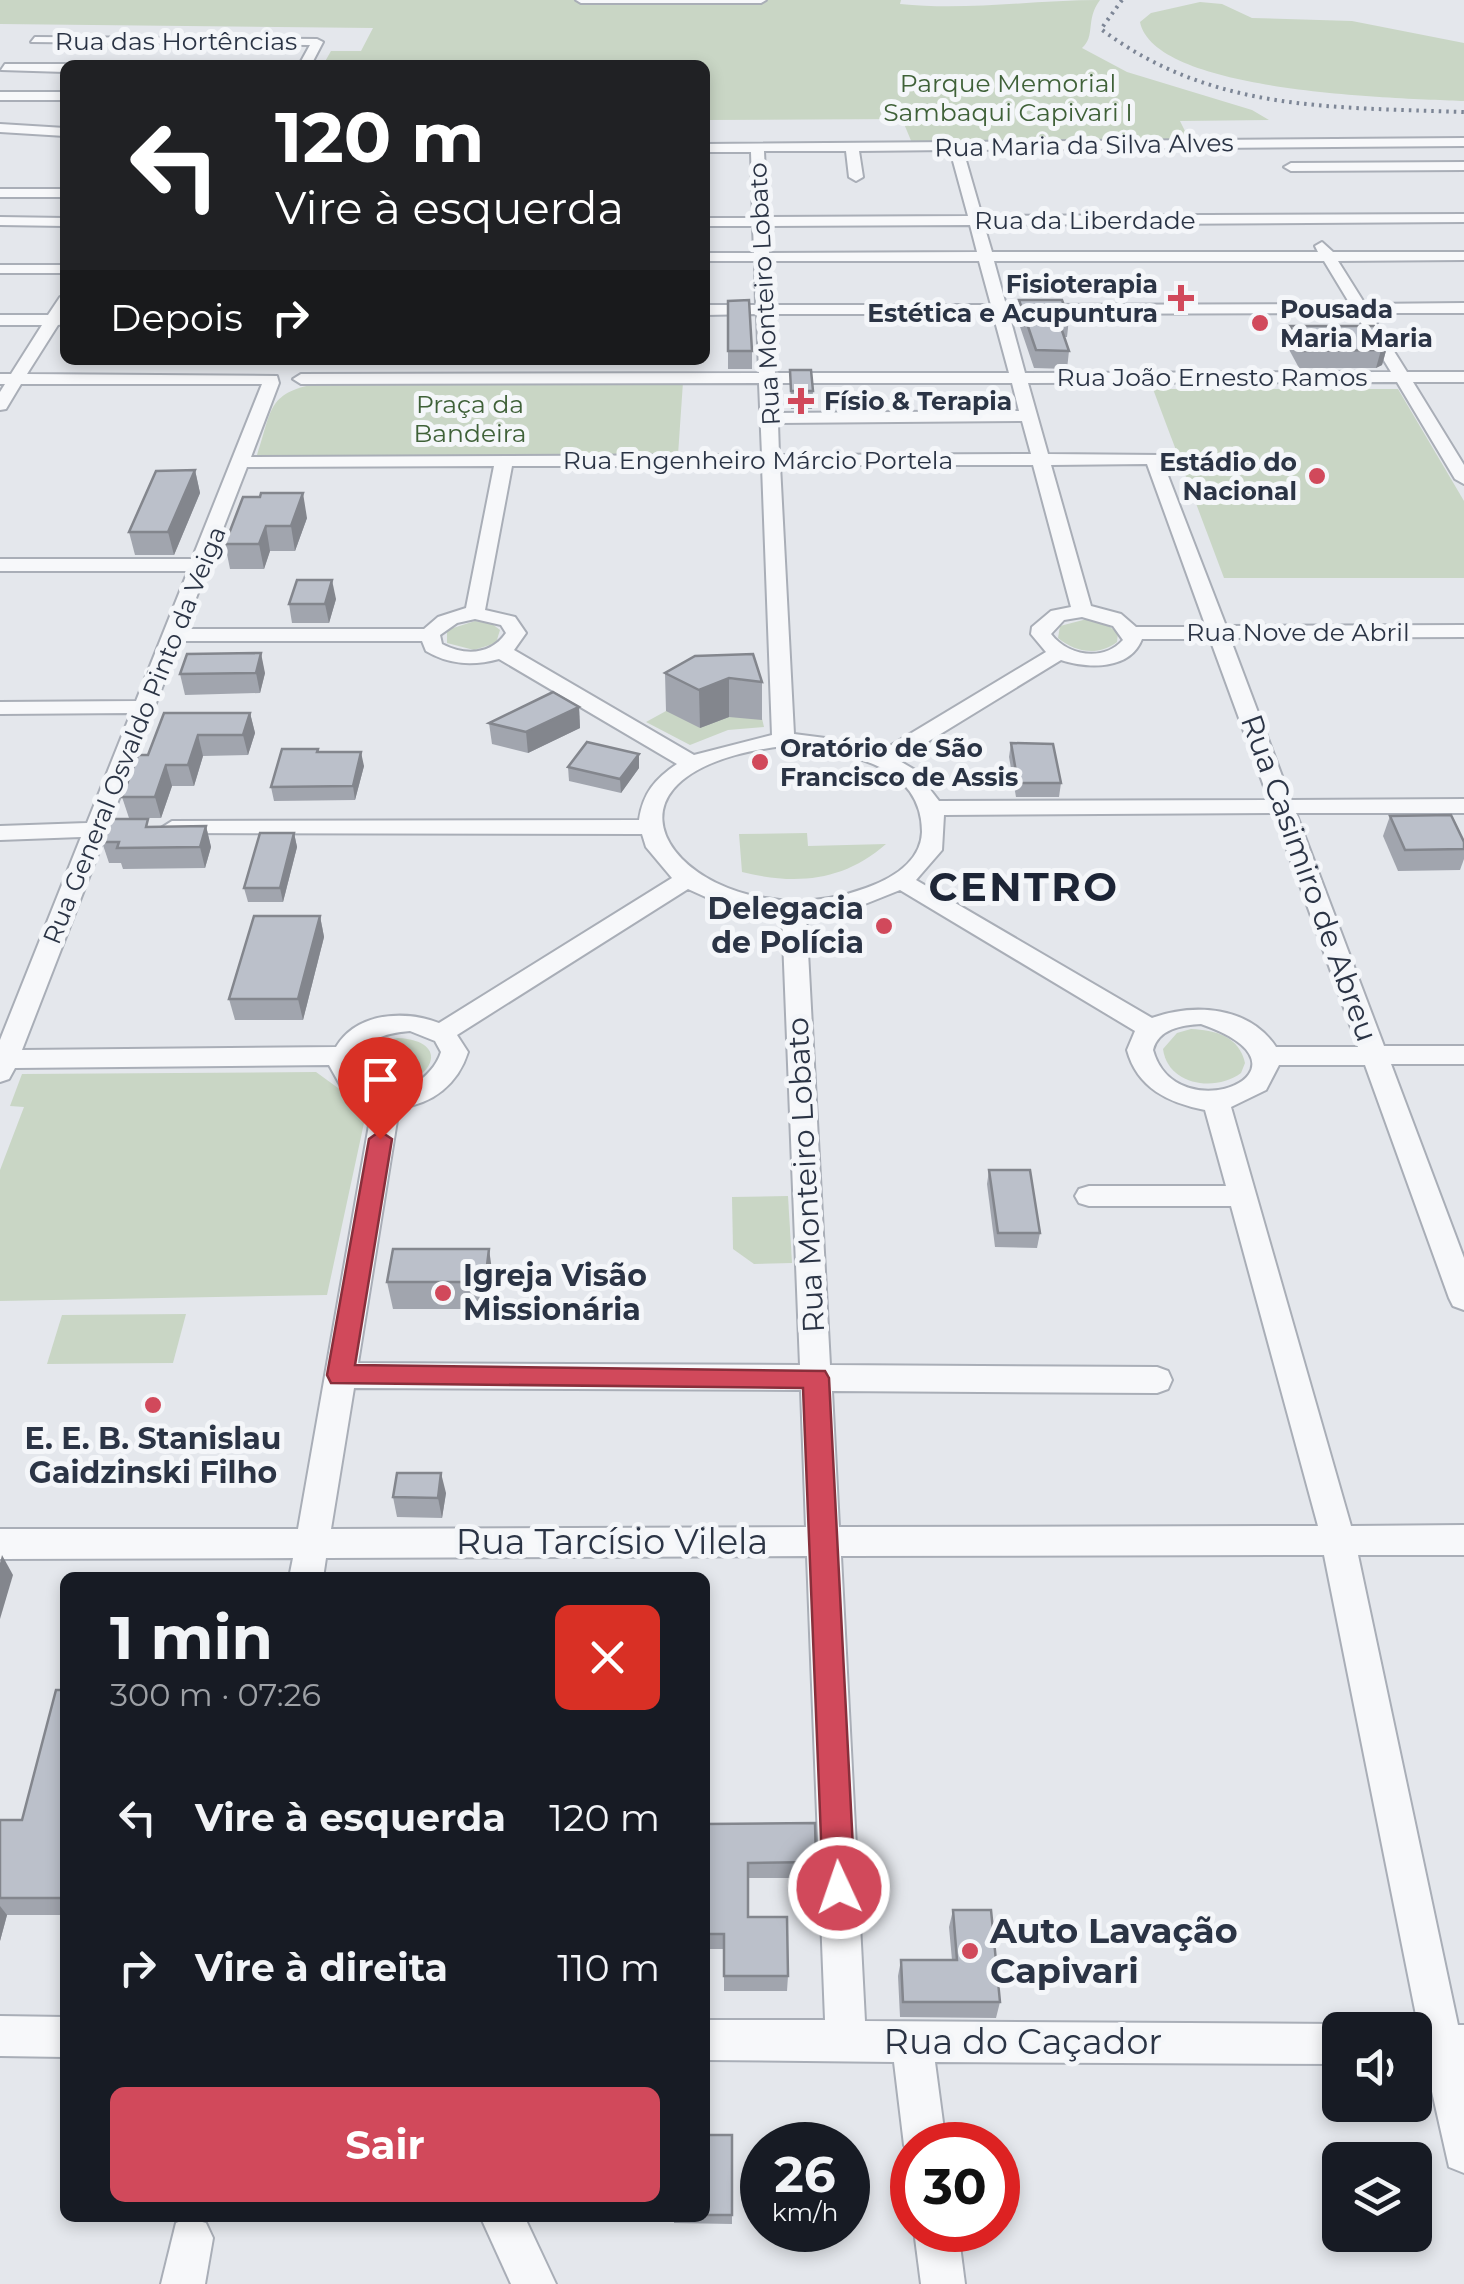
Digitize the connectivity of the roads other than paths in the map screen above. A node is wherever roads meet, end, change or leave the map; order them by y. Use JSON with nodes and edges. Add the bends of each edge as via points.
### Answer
{"nodes":[{"id":1,"x":581,"y":0,"type":"edge"},
{"id":2,"x":698,"y":0,"type":"edge"},
{"id":3,"x":760,"y":0,"type":"edge"},
{"id":4,"x":35,"y":40,"type":"dead end"},
{"id":5,"x":144,"y":40,"type":"junction"},
{"id":6,"x":134,"y":53,"type":"dead end"},
{"id":7,"x":308,"y":60,"type":"edge"},
{"id":8,"x":5,"y":68,"type":"dead end"},
{"id":9,"x":60,"y":68,"type":"edge"},
{"id":10,"x":0,"y":96,"type":"edge"},
{"id":11,"x":60,"y":96,"type":"edge"},
{"id":12,"x":0,"y":128,"type":"edge"},
{"id":13,"x":60,"y":132,"type":"edge"},
{"id":14,"x":1458,"y":142,"type":"edge"},
{"id":15,"x":710,"y":148,"type":"edge"},
{"id":16,"x":757,"y":148,"type":"junction"},
{"id":17,"x":852,"y":148,"type":"junction"},
{"id":18,"x":956,"y":148,"type":"junction"},
{"id":19,"x":1464,"y":156,"type":"edge"},
{"id":20,"x":1464,"y":166,"type":"edge"},
{"id":21,"x":1292,"y":167,"type":"dead end"},
{"id":22,"x":856,"y":177,"type":"dead end"},
{"id":23,"x":0,"y":193,"type":"edge"},
{"id":24,"x":60,"y":193,"type":"edge"},
{"id":25,"x":1464,"y":218,"type":"edge"},
{"id":26,"x":1306,"y":219,"type":"junction"},
{"id":27,"x":976,"y":221,"type":"junction"},
{"id":28,"x":0,"y":222,"type":"edge"},
{"id":29,"x":60,"y":222,"type":"edge"},
{"id":30,"x":710,"y":222,"type":"edge"},
{"id":31,"x":760,"y":222,"type":"junction"},
{"id":32,"x":985,"y":256,"type":"junction"},
{"id":33,"x":1328,"y":256,"type":"junction"},
{"id":34,"x":1464,"y":256,"type":"edge"},
{"id":35,"x":710,"y":257,"type":"edge"},
{"id":36,"x":762,"y":257,"type":"junction"},
{"id":37,"x":0,"y":269,"type":"edge"},
{"id":38,"x":60,"y":269,"type":"edge"},
{"id":39,"x":1360,"y":308,"type":"junction"},
{"id":40,"x":1464,"y":308,"type":"edge"},
{"id":41,"x":710,"y":310,"type":"edge"},
{"id":42,"x":764,"y":310,"type":"junction"},
{"id":43,"x":1000,"y":310,"type":"junction"},
{"id":44,"x":0,"y":320,"type":"edge"},
{"id":45,"x":59,"y":320,"type":"edge"},
{"id":46,"x":330,"y":365,"type":"edge"},
{"id":47,"x":1402,"y":377,"type":"junction"},
{"id":48,"x":1464,"y":377,"type":"edge"},
{"id":49,"x":767,"y":378,"type":"junction"},
{"id":50,"x":1018,"y":378,"type":"junction"},
{"id":51,"x":8,"y":379,"type":"edge"},
{"id":52,"x":282,"y":379,"type":"edge"},
{"id":53,"x":0,"y":406,"type":"edge"},
{"id":54,"x":1028,"y":416,"type":"junction"},
{"id":55,"x":769,"y":418,"type":"junction"},
{"id":56,"x":1154,"y":459,"type":"joint"},
{"id":57,"x":771,"y":460,"type":"junction"},
{"id":58,"x":1040,"y":460,"type":"junction"},
{"id":59,"x":504,"y":461,"type":"junction"},
{"id":60,"x":242,"y":462,"type":"junction"},
{"id":61,"x":1464,"y":479,"type":"edge"},
{"id":62,"x":0,"y":565,"type":"edge"},
{"id":63,"x":201,"y":565,"type":"junction"},
{"id":64,"x":1082,"y":612,"type":"junction"},
{"id":65,"x":475,"y":614,"type":"junction"},
{"id":66,"x":1464,"y":631,"type":"edge"},
{"id":67,"x":1218,"y":632,"type":"junction"},
{"id":68,"x":1132,"y":633,"type":"junction"},
{"id":69,"x":430,"y":634,"type":"junction"},
{"id":70,"x":173,"y":635,"type":"junction"},
{"id":71,"x":500,"y":652,"type":"junction"},
{"id":72,"x":1059,"y":652,"type":"junction"},
{"id":73,"x":145,"y":707,"type":"junction"},
{"id":74,"x":0,"y":708,"type":"edge"},
{"id":75,"x":784,"y":740,"type":"junction"},
{"id":76,"x":884,"y":760,"type":"junction"},
{"id":77,"x":690,"y":762,"type":"junction"},
{"id":78,"x":1464,"y":806,"type":"edge"},
{"id":79,"x":1286,"y":816,"type":"junction"},
{"id":80,"x":932,"y":818,"type":"junction"},
{"id":81,"x":651,"y":819,"type":"junction"},
{"id":82,"x":130,"y":820,"type":"junction"},
{"id":83,"x":1464,"y":824,"type":"edge"},
{"id":84,"x":0,"y":833,"type":"edge"},
{"id":85,"x":688,"y":878,"type":"junction"},
{"id":86,"x":900,"y":882,"type":"junction"},
{"id":87,"x":794,"y":908,"type":"junction"},
{"id":88,"x":10,"y":1024,"type":"edge"},
{"id":89,"x":1150,"y":1028,"type":"junction"},
{"id":90,"x":442,"y":1032,"type":"junction"},
{"id":91,"x":1464,"y":1055,"type":"edge"},
{"id":92,"x":343,"y":1056,"type":"junction"},
{"id":93,"x":1267,"y":1056,"type":"junction"},
{"id":94,"x":1374,"y":1056,"type":"junction"},
{"id":95,"x":3,"y":1066,"type":"edge"},
{"id":96,"x":387,"y":1100,"type":"junction"},
{"id":97,"x":1216,"y":1100,"type":"junction"},
{"id":98,"x":1090,"y":1196,"type":"dead end"},
{"id":99,"x":1242,"y":1196,"type":"junction"},
{"id":100,"x":1464,"y":1298,"type":"edge"},
{"id":101,"x":340,"y":1375,"type":"junction"},
{"id":102,"x":816,"y":1378,"type":"junction"},
{"id":103,"x":1157,"y":1380,"type":"dead end"},
{"id":104,"x":1338,"y":1540,"type":"junction"},
{"id":105,"x":1464,"y":1540,"type":"edge"},
{"id":106,"x":823,"y":1542,"type":"junction"},
{"id":107,"x":312,"y":1543,"type":"junction"},
{"id":108,"x":0,"y":1544,"type":"edge"},
{"id":109,"x":307,"y":1572,"type":"edge"},
{"id":110,"x":0,"y":2036,"type":"edge"},
{"id":111,"x":60,"y":2037,"type":"edge"},
{"id":112,"x":710,"y":2040,"type":"edge"},
{"id":113,"x":846,"y":2041,"type":"junction"},
{"id":114,"x":912,"y":2041,"type":"junction"},
{"id":115,"x":1322,"y":2044,"type":"edge"},
{"id":116,"x":1441,"y":2045,"type":"edge"},
{"id":117,"x":922,"y":2122,"type":"edge"},
{"id":118,"x":1464,"y":2152,"type":"edge"},
{"id":119,"x":505,"y":2222,"type":"edge"},
{"id":120,"x":191,"y":2238,"type":"dead end"},
{"id":121,"x":939,"y":2252,"type":"edge"},
{"id":122,"x":182,"y":2284,"type":"edge"},
{"id":123,"x":534,"y":2284,"type":"edge"},
{"id":124,"x":943,"y":2284,"type":"edge"}],
"edges":[{"from":1,"to":2,"type":"street"},
{"from":2,"to":3,"type":"street"},
{"from":4,"to":5,"type":"street","name":"Rua das Hortências"},
{"from":5,"to":6,"type":"street"},
{"from":5,"to":7,"type":"street","name":"Rua das Hortências","via":[[317,42]]},
{"from":8,"to":9,"type":"street"},
{"from":10,"to":11,"type":"street"},
{"from":12,"to":13,"type":"street"},
{"from":14,"to":18,"type":"street","name":"Rua Maria da Silva Alves"},
{"from":14,"to":19,"type":"street"},
{"from":15,"to":16,"type":"street","name":"Rua Maria da Silva Alves"},
{"from":16,"to":17,"type":"street","name":"Rua Maria da Silva Alves"},
{"from":16,"to":31,"type":"street","name":"Rua Monteiro Lobato"},
{"from":17,"to":18,"type":"street","name":"Rua Maria da Silva Alves"},
{"from":17,"to":22,"type":"street"},
{"from":18,"to":27,"type":"street"},
{"from":20,"to":21,"type":"street"},
{"from":23,"to":24,"type":"street"},
{"from":25,"to":26,"type":"street","name":"Rua da Liberdade"},
{"from":26,"to":27,"type":"street","name":"Rua da Liberdade"},
{"from":26,"to":33,"type":"street"},
{"from":27,"to":31,"type":"street","name":"Rua da Liberdade"},
{"from":27,"to":32,"type":"street"},
{"from":28,"to":29,"type":"street"},
{"from":30,"to":31,"type":"street","name":"Rua da Liberdade"},
{"from":31,"to":36,"type":"street","name":"Rua Monteiro Lobato"},
{"from":32,"to":33,"type":"street"},
{"from":32,"to":36,"type":"street"},
{"from":32,"to":43,"type":"street"},
{"from":33,"to":34,"type":"street"},
{"from":33,"to":39,"type":"street"},
{"from":35,"to":36,"type":"street"},
{"from":36,"to":42,"type":"street","name":"Rua Monteiro Lobato"},
{"from":37,"to":38,"type":"street"},
{"from":39,"to":40,"type":"street"},
{"from":39,"to":43,"type":"street"},
{"from":39,"to":47,"type":"street"},
{"from":41,"to":42,"type":"street"},
{"from":42,"to":43,"type":"street"},
{"from":42,"to":49,"type":"street","name":"Rua Monteiro Lobato"},
{"from":43,"to":50,"type":"street"},
{"from":44,"to":45,"type":"street"},
{"from":45,"to":51,"type":"street"},
{"from":46,"to":52,"type":"street"},
{"from":47,"to":48,"type":"street","name":"Rua João Ernesto Ramos"},
{"from":47,"to":50,"type":"street","name":"Rua João Ernesto Ramos"},
{"from":47,"to":61,"type":"street"},
{"from":49,"to":50,"type":"street","name":"Rua João Ernesto Ramos"},
{"from":49,"to":52,"type":"street","name":"Rua João Ernesto Ramos"},
{"from":49,"to":55,"type":"street","name":"Rua Monteiro Lobato"},
{"from":50,"to":54,"type":"street"},
{"from":51,"to":52,"type":"street","name":"Rua João Ernesto Ramos"},
{"from":51,"to":53,"type":"street"},
{"from":52,"to":60,"type":"street","name":"Rua General Osvaldo Pinto da Veiga"},
{"from":54,"to":55,"type":"street"},
{"from":54,"to":58,"type":"street"},
{"from":55,"to":57,"type":"street","name":"Rua Monteiro Lobato"},
{"from":56,"to":58,"type":"street","name":"Rua Engenheiro Márcio Portela"},
{"from":56,"to":67,"type":"street","name":"Rua Casimiro de Abreu"},
{"from":57,"to":58,"type":"street","name":"Rua Engenheiro Márcio Portela"},
{"from":57,"to":59,"type":"street","name":"Rua Engenheiro Márcio Portela"},
{"from":57,"to":75,"type":"street","name":"Rua Monteiro Lobato"},
{"from":58,"to":64,"type":"street"},
{"from":59,"to":60,"type":"street","name":"Rua Engenheiro Márcio Portela"},
{"from":59,"to":65,"type":"street"},
{"from":60,"to":63,"type":"street","name":"Rua General Osvaldo Pinto da Veiga"},
{"from":62,"to":63,"type":"street"},
{"from":63,"to":70,"type":"street","name":"Rua General Osvaldo Pinto da Veiga"},
{"from":64,"to":68,"type":"street","via":[[1109,616]]},
{"from":64,"to":72,"type":"street","via":[[1058,615],[1042,627],[1045,642]]},
{"from":65,"to":69,"type":"street","via":[[446,620]]},
{"from":65,"to":71,"type":"street","via":[[498,616],[513,626],[514,640]]},
{"from":66,"to":67,"type":"street","name":"Rua Nove de Abril"},
{"from":67,"to":68,"type":"street","name":"Rua Nove de Abril"},
{"from":67,"to":79,"type":"street","name":"Rua Casimiro de Abreu"},
{"from":68,"to":72,"type":"street","via":[[1129,648],[1108,658]]},
{"from":69,"to":70,"type":"street"},
{"from":69,"to":71,"type":"street","via":[[434,647],[450,656]]},
{"from":70,"to":73,"type":"street","name":"Rua General Osvaldo Pinto da Veiga"},
{"from":71,"to":77,"type":"street"},
{"from":72,"to":76,"type":"street"},
{"from":73,"to":74,"type":"street"},
{"from":73,"to":82,"type":"street","name":"Rua General Osvaldo Pinto da Veiga"},
{"from":75,"to":76,"type":"street","via":[[821,742]]},
{"from":75,"to":77,"type":"street","via":[[741,744]]},
{"from":76,"to":80,"type":"street","via":[[924,793]]},
{"from":77,"to":81,"type":"street","via":[[658,794]]},
{"from":78,"to":79,"type":"street"},
{"from":79,"to":80,"type":"street"},
{"from":79,"to":83,"type":"street"},
{"from":79,"to":94,"type":"street","name":"Rua Casimiro de Abreu"},
{"from":80,"to":86,"type":"street","via":[[927,854]]},
{"from":81,"to":82,"type":"street"},
{"from":81,"to":85,"type":"street","via":[[658,849]]},
{"from":82,"to":84,"type":"street"},
{"from":82,"to":88,"type":"street","name":"Rua General Osvaldo Pinto da Veiga"},
{"from":85,"to":87,"type":"street","via":[[754,904]]},
{"from":85,"to":90,"type":"street"},
{"from":86,"to":87,"type":"street","via":[[836,905]]},
{"from":86,"to":89,"type":"street"},
{"from":87,"to":102,"type":"street","name":"Rua Monteiro Lobato"},
{"from":88,"to":95,"type":"street","name":"Rua General Osvaldo Pinto da Veiga"},
{"from":89,"to":93,"type":"street","via":[[1182,1016],[1223,1019],[1257,1039]]},
{"from":89,"to":97,"type":"street","via":[[1142,1055],[1158,1081],[1175,1092]]},
{"from":90,"to":92,"type":"street","via":[[412,1022],[378,1027]]},
{"from":90,"to":96,"type":"street","via":[[455,1053],[448,1076],[422,1094]]},
{"from":91,"to":94,"type":"street"},
{"from":92,"to":95,"type":"street"},
{"from":92,"to":96,"type":"street","via":[[345,1080],[369,1097]]},
{"from":93,"to":94,"type":"street"},
{"from":93,"to":97,"type":"street","via":[[1259,1086]]},
{"from":94,"to":100,"type":"street","name":"Rua Casimiro de Abreu"},
{"from":96,"to":101,"type":"street"},
{"from":97,"to":99,"type":"street"},
{"from":98,"to":99,"type":"street"},
{"from":99,"to":104,"type":"street"},
{"from":101,"to":102,"type":"street"},
{"from":101,"to":107,"type":"street"},
{"from":102,"to":103,"type":"street"},
{"from":102,"to":106,"type":"street","name":"Rua Monteiro Lobato"},
{"from":104,"to":105,"type":"street","name":"Rua Tarcísio Vilela"},
{"from":104,"to":106,"type":"street","name":"Rua Tarcísio Vilela"},
{"from":104,"to":116,"type":"street"},
{"from":106,"to":107,"type":"street","name":"Rua Tarcísio Vilela"},
{"from":106,"to":113,"type":"street","name":"Rua Monteiro Lobato"},
{"from":107,"to":108,"type":"street","name":"Rua Tarcísio Vilela"},
{"from":107,"to":109,"type":"street"},
{"from":110,"to":111,"type":"street"},
{"from":112,"to":113,"type":"street","name":"Rua do Caçador"},
{"from":113,"to":114,"type":"street","name":"Rua do Caçador"},
{"from":114,"to":115,"type":"street","name":"Rua do Caçador"},
{"from":114,"to":117,"type":"street"},
{"from":116,"to":118,"type":"street"},
{"from":119,"to":123,"type":"street"},
{"from":120,"to":122,"type":"street"},
{"from":121,"to":124,"type":"street"}]}
